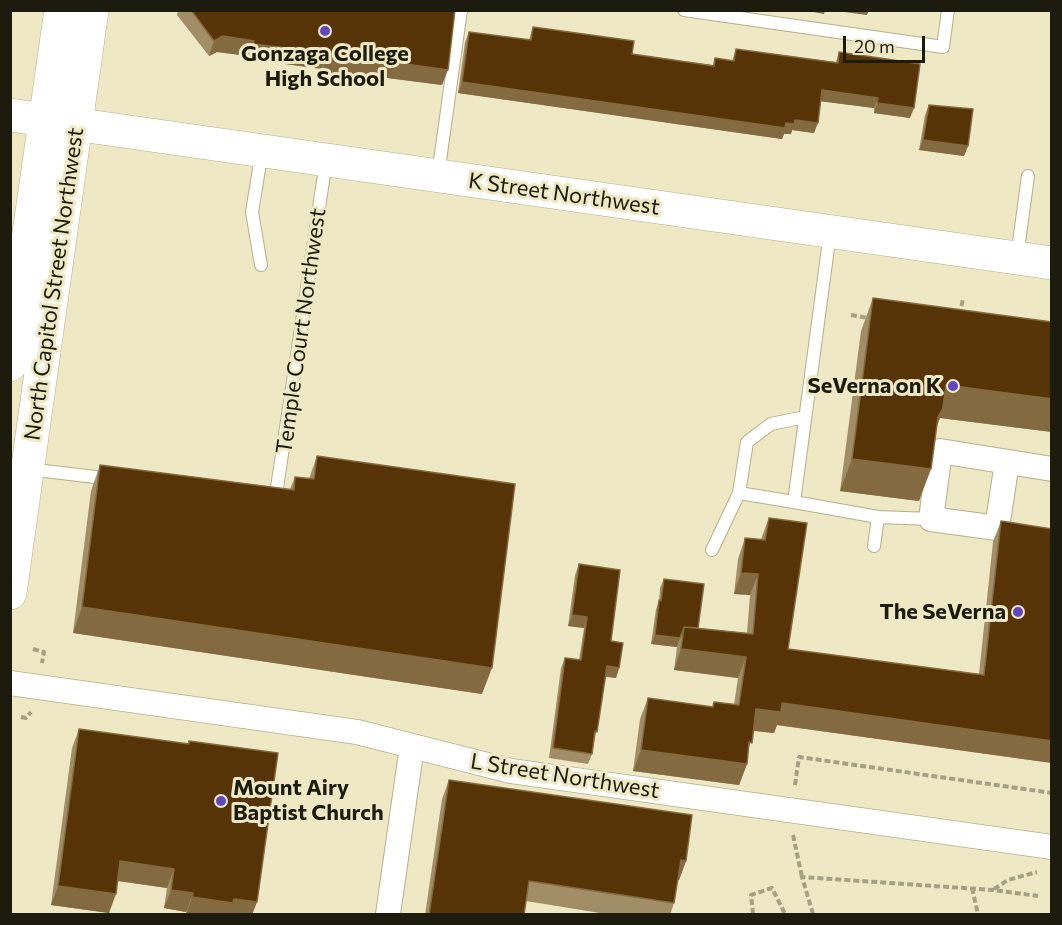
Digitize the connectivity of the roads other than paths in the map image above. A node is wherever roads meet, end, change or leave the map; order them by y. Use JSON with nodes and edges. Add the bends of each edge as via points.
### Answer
{"nodes":[{"id":1,"x":61,"y":10,"type":"edge"},
{"id":2,"x":92,"y":10,"type":"edge"},
{"id":3,"x":460,"y":10,"type":"edge"},
{"id":4,"x":684,"y":10,"type":"edge"},
{"id":5,"x":948,"y":10,"type":"edge"},
{"id":6,"x":10,"y":115,"type":"edge"},
{"id":7,"x":61,"y":122,"type":"junction"},
{"id":8,"x":262,"y":150,"type":"junction"},
{"id":9,"x":326,"y":160,"type":"junction"},
{"id":10,"x":438,"y":176,"type":"junction"},
{"id":11,"x":1028,"y":176,"type":"dead end"},
{"id":12,"x":830,"y":231,"type":"junction"},
{"id":13,"x":1017,"y":258,"type":"junction"},
{"id":14,"x":1052,"y":263,"type":"edge"},
{"id":15,"x":261,"y":265,"type":"dead end"},
{"id":16,"x":10,"y":365,"type":"edge"},
{"id":17,"x":805,"y":417,"type":"junction"},
{"id":18,"x":1007,"y":462,"type":"junction"},
{"id":19,"x":28,"y":468,"type":"junction"},
{"id":20,"x":1052,"y":469,"type":"edge"},
{"id":21,"x":123,"y":481,"type":"edge"},
{"id":22,"x":739,"y":493,"type":"junction"},
{"id":23,"x":270,"y":501,"type":"edge"},
{"id":24,"x":794,"y":502,"type":"junction"},
{"id":25,"x":878,"y":517,"type":"junction"},
{"id":26,"x":931,"y":519,"type":"junction"},
{"id":27,"x":874,"y":546,"type":"dead end"},
{"id":28,"x":712,"y":550,"type":"dead end"},
{"id":29,"x":10,"y":592,"type":"edge"},
{"id":30,"x":10,"y":683,"type":"edge"},
{"id":31,"x":412,"y":746,"type":"junction"},
{"id":32,"x":1052,"y":847,"type":"edge"},
{"id":33,"x":388,"y":915,"type":"edge"}],
"edges":[{"from":1,"to":7,"type":"main road"},
{"from":2,"to":7,"type":"main road","name":"North Capitol Street Northwest"},
{"from":3,"to":10,"type":"lane"},
{"from":4,"to":5,"type":"lane","via":[[943,47]]},
{"from":6,"to":7,"type":"main road","name":"K Street Northwest"},
{"from":7,"to":8,"type":"main road","name":"K Street Northwest"},
{"from":7,"to":16,"type":"main road"},
{"from":7,"to":19,"type":"main road","name":"North Capitol Street Northwest"},
{"from":8,"to":9,"type":"main road","name":"K Street Northwest"},
{"from":8,"to":15,"type":"lane","via":[[252,212]]},
{"from":9,"to":10,"type":"main road","name":"K Street Northwest"},
{"from":9,"to":23,"type":"lane","name":"Temple Court Northwest"},
{"from":10,"to":12,"type":"main road","name":"K Street Northwest"},
{"from":11,"to":13,"type":"lane"},
{"from":12,"to":13,"type":"main road","name":"K Street Northwest"},
{"from":12,"to":17,"type":"lane"},
{"from":13,"to":14,"type":"main road","name":"K Street Northwest"},
{"from":17,"to":22,"type":"lane","via":[[771,424],[747,442]]},
{"from":17,"to":24,"type":"lane"},
{"from":18,"to":20,"type":"street"},
{"from":18,"to":26,"type":"street","via":[[997,528]]},
{"from":18,"to":26,"type":"street","via":[[940,451]]},
{"from":19,"to":21,"type":"lane"},
{"from":19,"to":29,"type":"main road","name":"North Capitol Street Northwest"},
{"from":22,"to":24,"type":"lane"},
{"from":22,"to":28,"type":"lane"},
{"from":24,"to":25,"type":"lane"},
{"from":25,"to":26,"type":"lane"},
{"from":25,"to":27,"type":"lane"},
{"from":30,"to":31,"type":"street","name":"L Street Northwest","via":[[357,732]]},
{"from":31,"to":32,"type":"street","name":"L Street Northwest","via":[[511,771],[792,819]]},
{"from":31,"to":33,"type":"street"}]}
